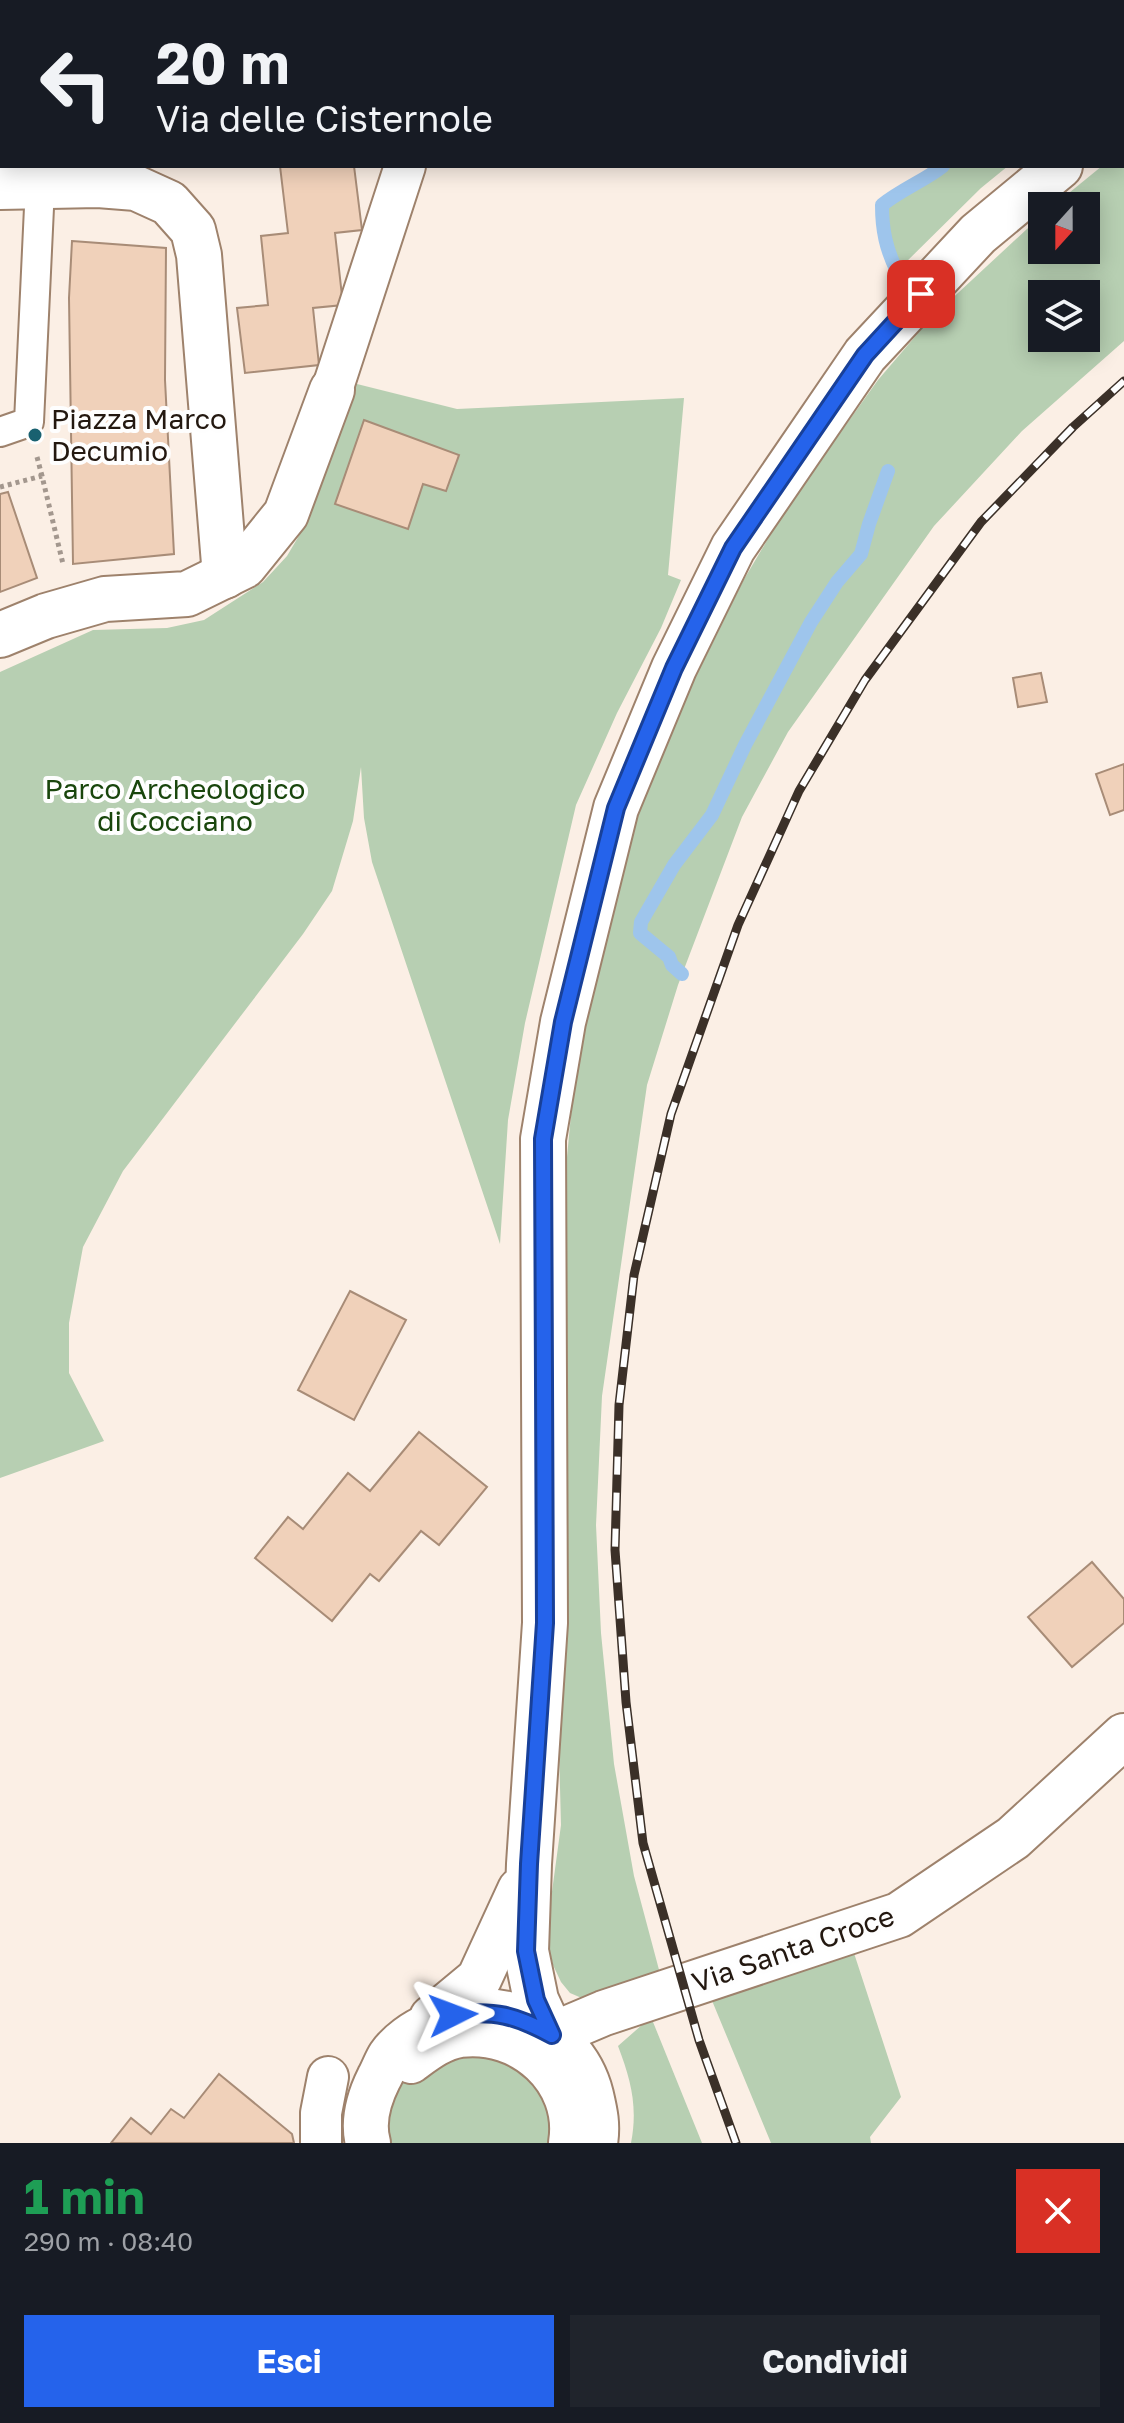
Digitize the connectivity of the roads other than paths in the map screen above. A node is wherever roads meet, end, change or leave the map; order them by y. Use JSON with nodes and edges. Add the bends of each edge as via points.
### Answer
{"nodes":[{"id":1,"x":404,"y":168,"type":"edge"},
{"id":2,"x":1058,"y":168,"type":"edge"},
{"id":3,"x":27,"y":180,"type":"edge"},
{"id":4,"x":332,"y":390,"type":"joint"},
{"id":5,"x":0,"y":432,"type":"edge"},
{"id":6,"x":225,"y":576,"type":"junction"},
{"id":7,"x":0,"y":635,"type":"edge"},
{"id":8,"x":1124,"y":1736,"type":"edge"},
{"id":9,"x":529,"y":1864,"type":"junction"},
{"id":10,"x":415,"y":2032,"type":"junction"},
{"id":11,"x":552,"y":2035,"type":"junction"},
{"id":12,"x":328,"y":2077,"type":"dead end"},
{"id":13,"x":371,"y":2141,"type":"edge"},
{"id":14,"x":321,"y":2143,"type":"edge"},
{"id":15,"x":569,"y":2143,"type":"edge"},
{"id":16,"x":595,"y":2143,"type":"edge"}],
"edges":[{"from":1,"to":4,"type":"street"},
{"from":2,"to":9,"type":"street","via":[[978,234],[865,355],[733,548],[674,668],[616,808],[563,1022],[543,1139],[545,1623]]},
{"from":3,"to":5,"type":"lane","via":[[36,291],[29,422]]},
{"from":3,"to":6,"type":"street","via":[[136,188],[169,203],[193,230]]},
{"from":4,"to":6,"type":"street","via":[[286,514],[244,566]]},
{"from":6,"to":7,"type":"street","via":[[187,594],[105,599]]},
{"from":8,"to":11,"type":"street","name":"Via Santa Croce","via":[[1013,1838],[899,1915]]},
{"from":9,"to":10,"type":"street","via":[[479,1979]]},
{"from":9,"to":11,"type":"street","via":[[526,1951],[536,2000]]},
{"from":10,"to":11,"type":"street","via":[[453,2015],[484,2011],[524,2019]]},
{"from":10,"to":13,"type":"street","via":[[391,2055],[369,2098]]},
{"from":11,"to":16,"type":"street","via":[[586,2077],[598,2125]]},
{"from":12,"to":14,"type":"street"},
{"from":13,"to":15,"type":"street","via":[[382,2127],[388,2096],[405,2068],[430,2048],[458,2038],[487,2036],[515,2044],[558,2082],[568,2110]]}]}
